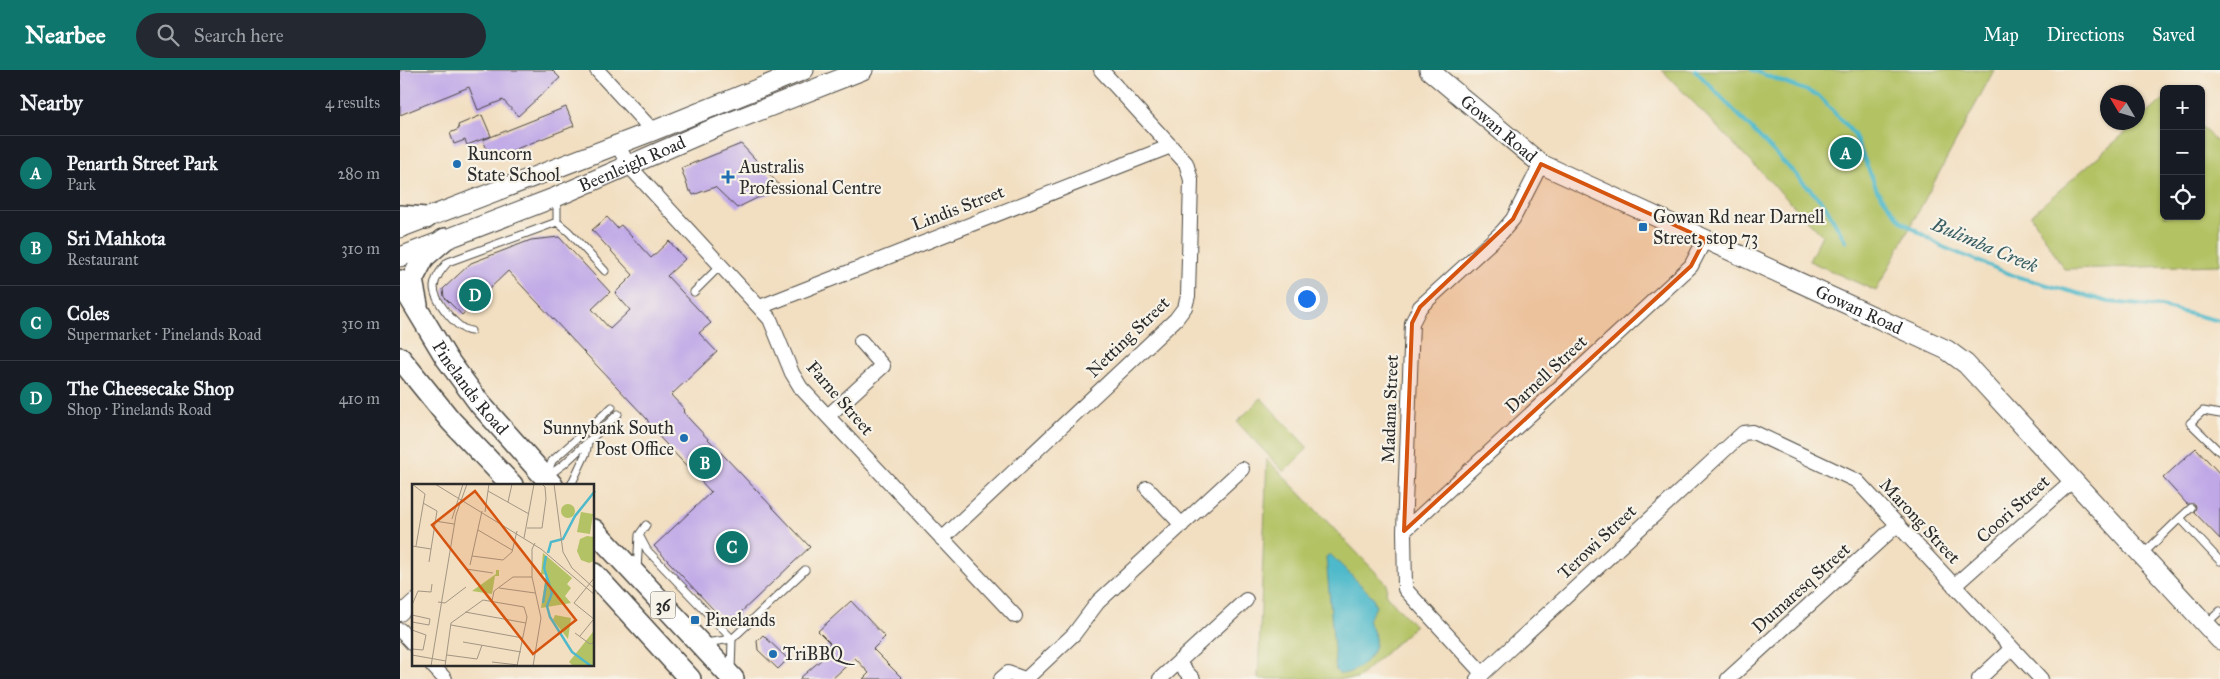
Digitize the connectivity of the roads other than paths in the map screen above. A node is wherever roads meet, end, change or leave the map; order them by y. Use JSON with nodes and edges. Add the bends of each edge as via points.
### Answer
{"nodes":[{"id":1,"x":597,"y":70,"type":"edge"},
{"id":2,"x":804,"y":70,"type":"edge"},
{"id":3,"x":863,"y":70,"type":"edge"},
{"id":4,"x":1101,"y":70,"type":"edge"},
{"id":5,"x":1429,"y":70,"type":"edge"},
{"id":6,"x":653,"y":131,"type":"junction"},
{"id":7,"x":618,"y":144,"type":"junction"},
{"id":8,"x":1171,"y":146,"type":"junction"},
{"id":9,"x":1541,"y":164,"type":"junction"},
{"id":10,"x":629,"y":166,"type":"junction"},
{"id":11,"x":556,"y":197,"type":"junction"},
{"id":12,"x":400,"y":216,"type":"edge"},
{"id":13,"x":426,"y":218,"type":"junction"},
{"id":14,"x":557,"y":222,"type":"junction"},
{"id":15,"x":400,"y":228,"type":"edge"},
{"id":16,"x":445,"y":239,"type":"junction"},
{"id":17,"x":1705,"y":239,"type":"junction"},
{"id":18,"x":400,"y":256,"type":"edge"},
{"id":19,"x":721,"y":265,"type":"junction"},
{"id":20,"x":605,"y":271,"type":"dead end"},
{"id":21,"x":400,"y":282,"type":"edge"},
{"id":22,"x":694,"y":292,"type":"dead end"},
{"id":23,"x":760,"y":307,"type":"junction"},
{"id":24,"x":419,"y":315,"type":"junction"},
{"id":25,"x":471,"y":331,"type":"dead end"},
{"id":26,"x":860,"y":341,"type":"dead end"},
{"id":27,"x":400,"y":358,"type":"edge"},
{"id":28,"x":406,"y":370,"type":"edge"},
{"id":29,"x":612,"y":407,"type":"dead end"},
{"id":30,"x":618,"y":414,"type":"dead end"},
{"id":31,"x":2220,"y":414,"type":"edge"},
{"id":32,"x":828,"y":416,"type":"junction"},
{"id":33,"x":1743,"y":433,"type":"joint"},
{"id":34,"x":588,"y":442,"type":"junction"},
{"id":35,"x":2220,"y":452,"type":"edge"},
{"id":36,"x":1242,"y":469,"type":"dead end"},
{"id":37,"x":2073,"y":480,"type":"junction"},
{"id":38,"x":545,"y":483,"type":"edge"},
{"id":39,"x":511,"y":484,"type":"edge"},
{"id":40,"x":570,"y":484,"type":"edge"},
{"id":41,"x":1147,"y":488,"type":"dead end"},
{"id":42,"x":2190,"y":508,"type":"dead end"},
{"id":43,"x":2180,"y":518,"type":"junction"},
{"id":44,"x":1898,"y":524,"type":"junction"},
{"id":45,"x":646,"y":525,"type":"dead end"},
{"id":46,"x":1182,"y":525,"type":"junction"},
{"id":47,"x":595,"y":531,"type":"edge"},
{"id":48,"x":1404,"y":531,"type":"junction"},
{"id":49,"x":640,"y":536,"type":"junction"},
{"id":50,"x":942,"y":539,"type":"junction"},
{"id":51,"x":2142,"y":554,"type":"junction"},
{"id":52,"x":2220,"y":561,"type":"edge"},
{"id":53,"x":805,"y":570,"type":"dead end"},
{"id":54,"x":595,"y":575,"type":"edge"},
{"id":55,"x":636,"y":575,"type":"junction"},
{"id":56,"x":1954,"y":586,"type":"junction"},
{"id":57,"x":1246,"y":600,"type":"dead end"},
{"id":58,"x":412,"y":603,"type":"edge"},
{"id":59,"x":2220,"y":611,"type":"edge"},
{"id":60,"x":400,"y":614,"type":"edge"},
{"id":61,"x":1015,"y":616,"type":"dead end"},
{"id":62,"x":2206,"y":625,"type":"junction"},
{"id":63,"x":400,"y":630,"type":"edge"},
{"id":64,"x":732,"y":638,"type":"junction"},
{"id":65,"x":2220,"y":640,"type":"edge"},
{"id":66,"x":412,"y":643,"type":"edge"},
{"id":67,"x":700,"y":644,"type":"junction"},
{"id":68,"x":2012,"y":648,"type":"junction"},
{"id":69,"x":1178,"y":663,"type":"junction"},
{"id":70,"x":433,"y":666,"type":"edge"},
{"id":71,"x":1480,"y":676,"type":"edge"},
{"id":72,"x":732,"y":678,"type":"edge"},
{"id":73,"x":445,"y":679,"type":"edge"},
{"id":74,"x":690,"y":679,"type":"edge"},
{"id":75,"x":1001,"y":679,"type":"edge"},
{"id":76,"x":1026,"y":679,"type":"edge"},
{"id":77,"x":1160,"y":679,"type":"edge"},
{"id":78,"x":1193,"y":679,"type":"edge"},
{"id":79,"x":1728,"y":679,"type":"edge"},
{"id":80,"x":1979,"y":679,"type":"edge"},
{"id":81,"x":2041,"y":679,"type":"edge"}],
"edges":[{"from":1,"to":6,"type":"street"},
{"from":2,"to":6,"type":"main road","name":"Beenleigh Road"},
{"from":3,"to":10,"type":"main road","name":"Beenleigh Road","via":[[710,130]]},
{"from":4,"to":8,"type":"street","name":"Netting Street"},
{"from":5,"to":9,"type":"main road","name":"Gowan Road"},
{"from":6,"to":7,"type":"main road","name":"Beenleigh Road"},
{"from":7,"to":10,"type":"street","name":"Farne Street"},
{"from":7,"to":13,"type":"main road","name":"Beenleigh Road"},
{"from":8,"to":23,"type":"street","name":"Lindis Street"},
{"from":8,"to":50,"type":"street","name":"Netting Street","via":[[1186,163],[1191,180],[1185,307]]},
{"from":9,"to":17,"type":"main road","name":"Gowan Road"},
{"from":9,"to":48,"type":"street","name":"Madana Street","via":[[1513,219],[1420,307],[1412,323]]},
{"from":10,"to":11,"type":"main road","name":"Beenleigh Road"},
{"from":10,"to":19,"type":"street","name":"Farne Street"},
{"from":11,"to":14,"type":"lane"},
{"from":11,"to":16,"type":"main road","name":"Beenleigh Road"},
{"from":12,"to":13,"type":"main road"},
{"from":13,"to":15,"type":"main road","name":"Beenleigh Road"},
{"from":14,"to":20,"type":"lane"},
{"from":14,"to":25,"type":"lane","via":[[448,262],[441,270],[434,287],[436,296],[460,328]]},
{"from":16,"to":18,"type":"main road","name":"Beenleigh Road"},
{"from":16,"to":24,"type":"main road","via":[[424,257],[412,280]]},
{"from":17,"to":37,"type":"main road","name":"Gowan Road","via":[[1947,350],[1966,364]]},
{"from":17,"to":48,"type":"street","name":"Darnell Street","via":[[1691,266]]},
{"from":19,"to":22,"type":"lane"},
{"from":19,"to":23,"type":"street","name":"Farne Street"},
{"from":21,"to":24,"type":"main road","name":"Pinelands Road"},
{"from":23,"to":32,"type":"street","name":"Farne Street","via":[[770,319],[792,373]]},
{"from":24,"to":38,"type":"main road","name":"Pinelands Road","via":[[480,404]]},
{"from":26,"to":32,"type":"street","via":[[883,366]]},
{"from":27,"to":28,"type":"main road","name":"Pinelands Road"},
{"from":28,"to":39,"type":"main road","name":"Pinelands Road"},
{"from":29,"to":38,"type":"lane","via":[[552,461]]},
{"from":30,"to":34,"type":"lane"},
{"from":31,"to":35,"type":"lane","via":[[2203,411],[2190,423]]},
{"from":32,"to":50,"type":"street","name":"Farne Street"},
{"from":33,"to":44,"type":"street","name":"Marong Street","via":[[1753,432],[1857,481]]},
{"from":33,"to":71,"type":"street","name":"Terowi Street"},
{"from":34,"to":38,"type":"lane"},
{"from":34,"to":40,"type":"lane"},
{"from":36,"to":46,"type":"street"},
{"from":37,"to":51,"type":"main road","name":"Gowan Road"},
{"from":37,"to":56,"type":"street","name":"Coori Street"},
{"from":41,"to":46,"type":"street"},
{"from":42,"to":43,"type":"lane"},
{"from":43,"to":51,"type":"lane"},
{"from":43,"to":52,"type":"lane"},
{"from":44,"to":56,"type":"street","name":"Marong Street"},
{"from":44,"to":79,"type":"street","name":"Dumaresq Street"},
{"from":45,"to":49,"type":"lane"},
{"from":46,"to":76,"type":"street","via":[[1098,602],[1074,634]]},
{"from":47,"to":55,"type":"main road","number":"36"},
{"from":48,"to":71,"type":"street","name":"Madana Street","via":[[1405,589]]},
{"from":49,"to":55,"type":"lane"},
{"from":49,"to":64,"type":"lane","via":[[647,550]]},
{"from":50,"to":61,"type":"street","name":"Farne Street"},
{"from":51,"to":62,"type":"main road","name":"Gowan Road"},
{"from":53,"to":64,"type":"lane"},
{"from":54,"to":74,"type":"main road","number":"36"},
{"from":55,"to":67,"type":"main road","number":"36"},
{"from":56,"to":68,"type":"street","name":"Marong Street"},
{"from":57,"to":69,"type":"street"},
{"from":58,"to":60,"type":"street"},
{"from":59,"to":62,"type":"lane"},
{"from":62,"to":65,"type":"main road","name":"Gowan Road"},
{"from":63,"to":66,"type":"street"},
{"from":64,"to":67,"type":"lane"},
{"from":64,"to":72,"type":"lane"},
{"from":67,"to":72,"type":"main road","number":"36"},
{"from":68,"to":80,"type":"street"},
{"from":68,"to":81,"type":"street","name":"Marong Street"},
{"from":69,"to":77,"type":"street"},
{"from":69,"to":78,"type":"street"},
{"from":70,"to":73,"type":"street"},
{"from":75,"to":76,"type":"street","via":[[1008,673]]}]}
